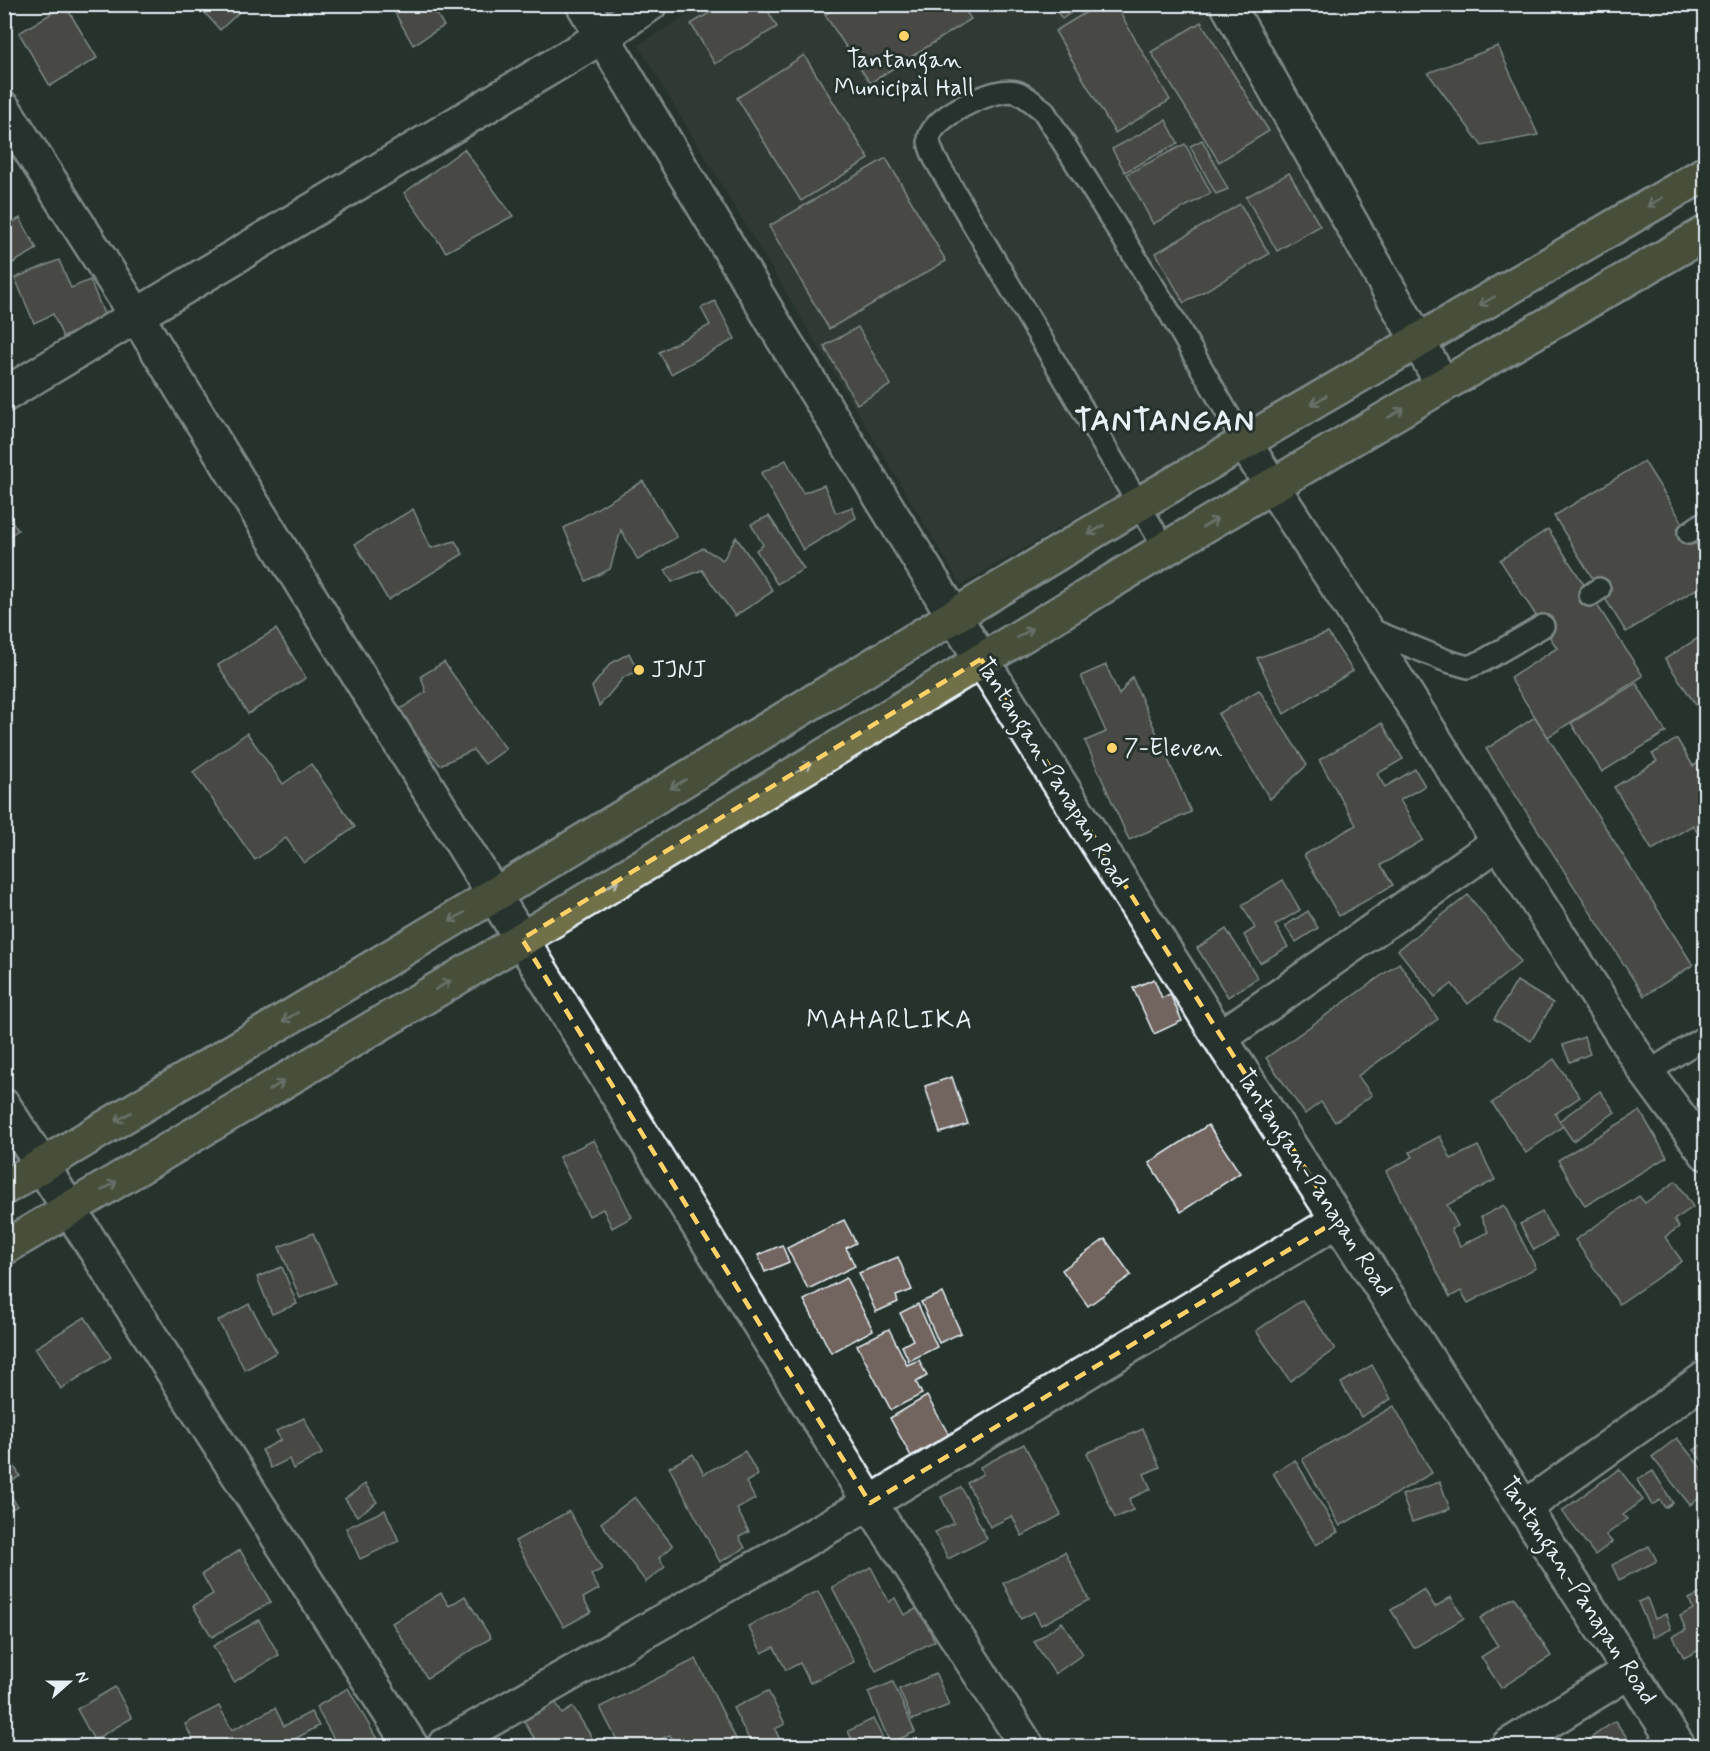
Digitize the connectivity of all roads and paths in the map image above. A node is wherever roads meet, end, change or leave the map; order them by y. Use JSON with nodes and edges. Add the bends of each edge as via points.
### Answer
{"nodes":[{"id":1,"x":583,"y":4,"type":"edge"},
{"id":2,"x":650,"y":4,"type":"edge"},
{"id":3,"x":1227,"y":4,"type":"edge"},
{"id":4,"x":603,"y":36,"type":"junction"},
{"id":5,"x":4,"y":109,"type":"edge"},
{"id":6,"x":1706,"y":173,"type":"edge"},
{"id":7,"x":1706,"y":232,"type":"edge"},
{"id":8,"x":136,"y":315,"type":"junction"},
{"id":9,"x":1418,"y":340,"type":"junction"},
{"id":10,"x":1443,"y":385,"type":"junction"},
{"id":11,"x":4,"y":395,"type":"edge"},
{"id":12,"x":1245,"y":444,"type":"junction"},
{"id":13,"x":1273,"y":486,"type":"junction"},
{"id":14,"x":1139,"y":504,"type":"junction"},
{"id":15,"x":1165,"y":549,"type":"junction"},
{"id":16,"x":954,"y":616,"type":"junction"},
{"id":17,"x":1543,"y":626,"type":"dead end"},
{"id":18,"x":1364,"y":627,"type":"junction"},
{"id":19,"x":981,"y":659,"type":"junction"},
{"id":20,"x":1499,"y":842,"type":"junction"},
{"id":21,"x":494,"y":895,"type":"junction"},
{"id":22,"x":522,"y":939,"type":"junction"},
{"id":23,"x":1706,"y":1036,"type":"edge"},
{"id":24,"x":1220,"y":1038,"type":"junction"},
{"id":25,"x":1647,"y":1073,"type":"junction"},
{"id":26,"x":4,"y":1106,"type":"edge"},
{"id":27,"x":1706,"y":1153,"type":"edge"},
{"id":28,"x":42,"y":1166,"type":"junction"},
{"id":29,"x":4,"y":1188,"type":"edge"},
{"id":30,"x":69,"y":1209,"type":"junction"},
{"id":31,"x":1338,"y":1220,"type":"junction"},
{"id":32,"x":4,"y":1248,"type":"edge"},
{"id":33,"x":1706,"y":1378,"type":"edge"},
{"id":34,"x":870,"y":1503,"type":"junction"},
{"id":35,"x":1524,"y":1508,"type":"junction"},
{"id":36,"x":1630,"y":1671,"type":"junction"},
{"id":37,"x":411,"y":1746,"type":"edge"},
{"id":38,"x":444,"y":1746,"type":"edge"},
{"id":39,"x":1027,"y":1746,"type":"edge"},
{"id":40,"x":1508,"y":1746,"type":"edge"},
{"id":41,"x":1678,"y":1746,"type":"edge"}],
"edges":[{"from":1,"to":4,"type":"street","name":"Tantangan-Panapan Road"},
{"from":2,"to":4,"type":"street"},
{"from":3,"to":9,"type":"street"},
{"from":4,"to":8,"type":"street"},
{"from":4,"to":16,"type":"street","name":"Tantangan-Panapan Road"},
{"from":5,"to":8,"type":"street"},
{"from":6,"to":9,"type":"highway","one_way":true},
{"from":7,"to":10,"type":"highway"},
{"from":8,"to":11,"type":"street"},
{"from":8,"to":21,"type":"street"},
{"from":9,"to":10,"type":"street"},
{"from":9,"to":12,"type":"highway","one_way":true},
{"from":13,"to":10,"type":"highway","one_way":true},
{"from":12,"to":13,"type":"street"},
{"from":12,"to":14,"type":"highway"},
{"from":12,"to":14,"type":"lane","via":[[1170,313],[1043,110],[1018,92],[1000,92],[945,117],[930,134],[935,159]]},
{"from":15,"to":13,"type":"highway","one_way":true},
{"from":13,"to":18,"type":"street"},
{"from":14,"to":15,"type":"lane"},
{"from":14,"to":16,"type":"highway","one_way":true},
{"from":19,"to":15,"type":"highway","one_way":true},
{"from":16,"to":19,"type":"street","name":"Tantangan-Panapan Road"},
{"from":16,"to":21,"type":"highway","one_way":true},
{"from":17,"to":18,"type":"lane","via":[[1468,667]]},
{"from":18,"to":20,"type":"street"},
{"from":22,"to":19,"type":"highway","one_way":true},
{"from":19,"to":24,"type":"street","name":"Tantangan-Panapan Road"},
{"from":20,"to":24,"type":"street"},
{"from":20,"to":25,"type":"street"},
{"from":21,"to":22,"type":"street"},
{"from":21,"to":28,"type":"highway","one_way":true},
{"from":30,"to":22,"type":"highway","one_way":true},
{"from":22,"to":34,"type":"street"},
{"from":23,"to":25,"type":"lane"},
{"from":24,"to":31,"type":"street","name":"Tantangan-Panapan Road"},
{"from":25,"to":27,"type":"street"},
{"from":26,"to":28,"type":"street"},
{"from":28,"to":29,"type":"highway"},
{"from":28,"to":30,"type":"street"},
{"from":30,"to":32,"type":"highway"},
{"from":30,"to":37,"type":"street"},
{"from":31,"to":34,"type":"street"},
{"from":31,"to":35,"type":"street","name":"Tantangan-Panapan Road"},
{"from":33,"to":35,"type":"street"},
{"from":34,"to":38,"type":"street"},
{"from":34,"to":39,"type":"street"},
{"from":35,"to":36,"type":"street","name":"Tantangan-Panapan Road"},
{"from":36,"to":40,"type":"street"},
{"from":36,"to":41,"type":"street","name":"Tantangan-Panapan Road"}]}
